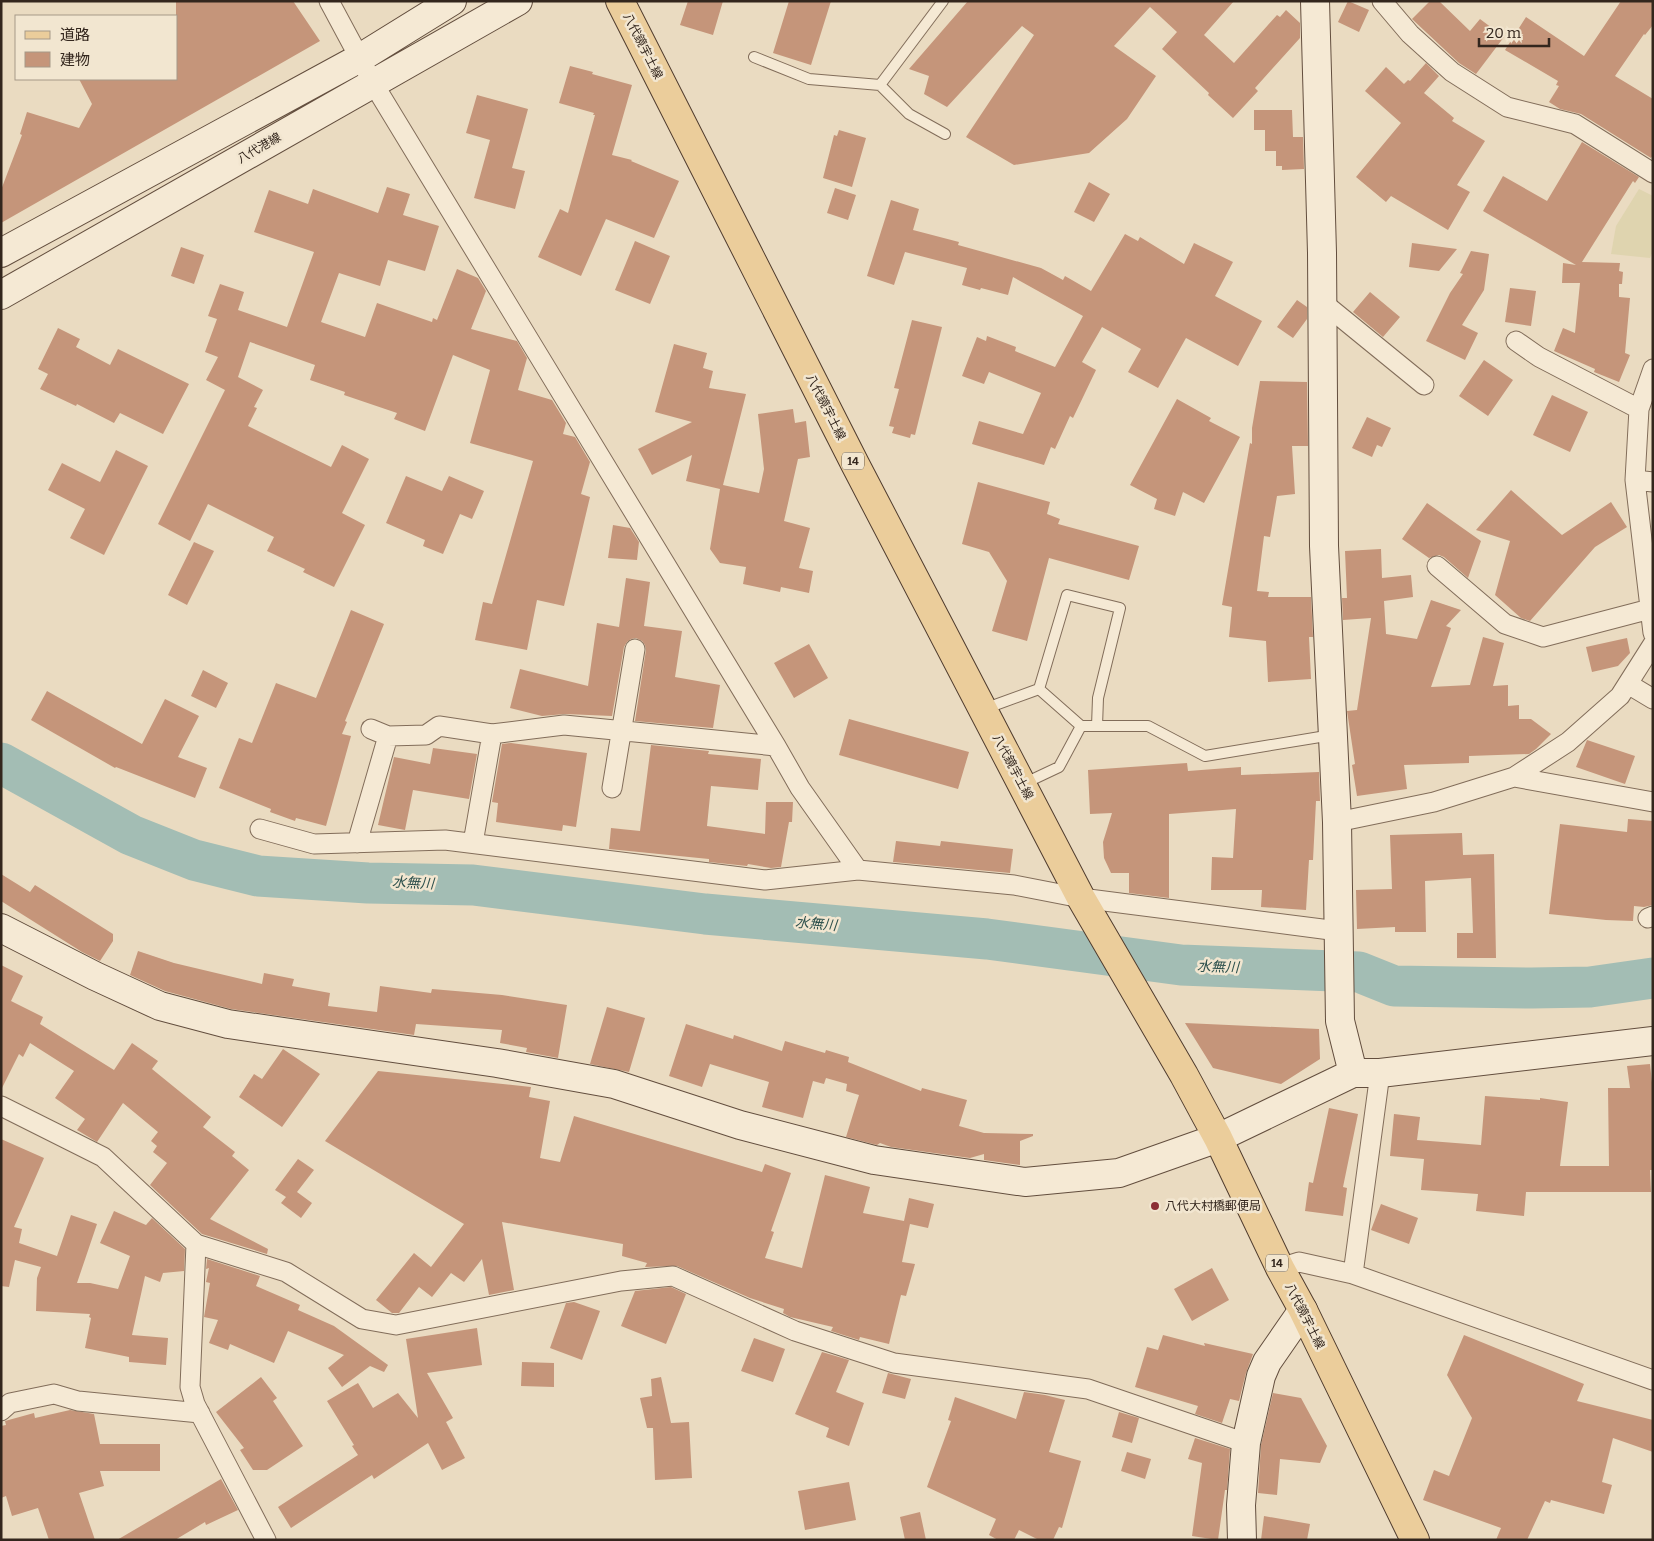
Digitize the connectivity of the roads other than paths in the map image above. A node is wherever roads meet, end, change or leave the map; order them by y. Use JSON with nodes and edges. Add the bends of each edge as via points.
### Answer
{"nodes":[{"id":1,"x":329,"y":1,"type":"edge"},
{"id":2,"x":452,"y":1,"type":"edge"},
{"id":3,"x":518,"y":1,"type":"edge"},
{"id":4,"x":620,"y":1,"type":"edge"},
{"id":5,"x":943,"y":1,"type":"edge"},
{"id":6,"x":1315,"y":1,"type":"edge"},
{"id":7,"x":1382,"y":1,"type":"edge"},
{"id":8,"x":754,"y":57,"type":"dead end"},
{"id":9,"x":360,"y":58,"type":"junction"},
{"id":10,"x":373,"y":83,"type":"junction"},
{"id":11,"x":880,"y":85,"type":"junction"},
{"id":12,"x":945,"y":134,"type":"dead end"},
{"id":13,"x":1653,"y":173,"type":"edge"},
{"id":14,"x":1,"y":254,"type":"edge"},
{"id":15,"x":1,"y":295,"type":"edge"},
{"id":16,"x":1321,"y":301,"type":"junction"},
{"id":17,"x":1516,"y":341,"type":"dead end"},
{"id":18,"x":1653,"y":369,"type":"edge"},
{"id":19,"x":1424,"y":386,"type":"dead end"},
{"id":20,"x":1639,"y":410,"type":"junction"},
{"id":21,"x":1644,"y":481,"type":"edge"},
{"id":22,"x":1437,"y":566,"type":"dead end"},
{"id":23,"x":1650,"y":609,"type":"junction"},
{"id":24,"x":1653,"y":633,"type":"edge"},
{"id":25,"x":1653,"y":644,"type":"edge"},
{"id":26,"x":635,"y":649,"type":"dead end"},
{"id":27,"x":1628,"y":684,"type":"junction"},
{"id":28,"x":1039,"y":688,"type":"junction"},
{"id":29,"x":1653,"y":699,"type":"edge"},
{"id":30,"x":983,"y":710,"type":"junction"},
{"id":31,"x":1081,"y":726,"type":"junction"},
{"id":32,"x":1097,"y":726,"type":"junction"},
{"id":33,"x":621,"y":732,"type":"junction"},
{"id":34,"x":492,"y":734,"type":"junction"},
{"id":35,"x":1333,"y":735,"type":"junction"},
{"id":36,"x":776,"y":746,"type":"junction"},
{"id":37,"x":1514,"y":776,"type":"junction"},
{"id":38,"x":1022,"y":784,"type":"junction"},
{"id":39,"x":612,"y":788,"type":"dead end"},
{"id":40,"x":1653,"y":802,"type":"edge"},
{"id":41,"x":1337,"y":822,"type":"junction"},
{"id":42,"x":260,"y":829,"type":"dead end"},
{"id":43,"x":357,"y":843,"type":"junction"},
{"id":44,"x":474,"y":843,"type":"junction"},
{"id":45,"x":858,"y":870,"type":"junction"},
{"id":46,"x":1087,"y":907,"type":"junction"},
{"id":47,"x":1,"y":928,"type":"edge"},
{"id":48,"x":1338,"y":939,"type":"junction"},
{"id":49,"x":1653,"y":1041,"type":"edge"},
{"id":50,"x":1366,"y":1073,"type":"junction"},
{"id":51,"x":1,"y":1106,"type":"edge"},
{"id":52,"x":1218,"y":1138,"type":"junction"},
{"id":53,"x":196,"y":1244,"type":"junction"},
{"id":54,"x":1280,"y":1268,"type":"junction"},
{"id":55,"x":1353,"y":1274,"type":"junction"},
{"id":56,"x":1303,"y":1310,"type":"junction"},
{"id":57,"x":1653,"y":1380,"type":"edge"},
{"id":58,"x":1,"y":1410,"type":"edge"},
{"id":59,"x":200,"y":1413,"type":"junction"},
{"id":60,"x":1246,"y":1443,"type":"junction"},
{"id":61,"x":266,"y":1540,"type":"edge"},
{"id":62,"x":1242,"y":1540,"type":"edge"},
{"id":63,"x":1415,"y":1540,"type":"edge"}],
"edges":[{"from":1,"to":9,"type":"street"},
{"from":2,"to":9,"type":"street"},
{"from":3,"to":10,"type":"street","name":"八代港線"},
{"from":4,"to":30,"type":"main road","name":"八代鏡宇土線","number":"14"},
{"from":5,"to":11,"type":"lane"},
{"from":6,"to":16,"type":"street"},
{"from":7,"to":13,"type":"street","via":[[1410,34],[1452,72],[1507,107],[1574,124]]},
{"from":8,"to":11,"type":"lane","via":[[809,79]]},
{"from":9,"to":10,"type":"street"},
{"from":9,"to":14,"type":"street"},
{"from":10,"to":15,"type":"street","name":"八代港線"},
{"from":10,"to":36,"type":"street"},
{"from":11,"to":12,"type":"lane","via":[[910,114]]},
{"from":16,"to":19,"type":"street"},
{"from":16,"to":35,"type":"street","via":[[1324,546]]},
{"from":17,"to":20,"type":"street","via":[[1539,357]]},
{"from":18,"to":20,"type":"street"},
{"from":20,"to":21,"type":"street"},
{"from":21,"to":23,"type":"street"},
{"from":22,"to":23,"type":"street","via":[[1505,624],[1543,637]]},
{"from":23,"to":24,"type":"street"},
{"from":25,"to":27,"type":"street"},
{"from":26,"to":33,"type":"street"},
{"from":27,"to":29,"type":"street"},
{"from":27,"to":37,"type":"street","via":[[1620,696],[1568,742]]},
{"from":28,"to":30,"type":"lane"},
{"from":28,"to":31,"type":"lane"},
{"from":28,"to":32,"type":"lane","via":[[1067,595],[1120,608],[1098,698]]},
{"from":30,"to":38,"type":"main road","name":"八代鏡宇土線","number":"14"},
{"from":31,"to":32,"type":"lane"},
{"from":31,"to":38,"type":"lane","via":[[1059,767]]},
{"from":32,"to":35,"type":"lane","via":[[1148,726],[1204,756]]},
{"from":33,"to":34,"type":"street","via":[[564,725]]},
{"from":33,"to":36,"type":"street"},
{"from":33,"to":39,"type":"street"},
{"from":34,"to":43,"type":"street","via":[[439,726],[426,735],[379,732]]},
{"from":34,"to":44,"type":"street"},
{"from":35,"to":41,"type":"street"},
{"from":36,"to":45,"type":"street","via":[[800,788]]},
{"from":37,"to":40,"type":"street"},
{"from":37,"to":41,"type":"street","via":[[1434,802]]},
{"from":38,"to":46,"type":"main road","name":"八代鏡宇土線","number":"14"},
{"from":41,"to":48,"type":"street"},
{"from":42,"to":43,"type":"street","via":[[314,844]]},
{"from":43,"to":44,"type":"street","via":[[445,840]]},
{"from":44,"to":45,"type":"street","via":[[765,880]]},
{"from":45,"to":46,"type":"street","via":[[1014,885]]},
{"from":46,"to":48,"type":"street"},
{"from":46,"to":52,"type":"main road","name":"八代鏡宇土線","number":"14"},
{"from":47,"to":52,"type":"street","via":[[160,1006],[228,1024],[497,1062],[614,1084],[740,1125],[874,1160],[1025,1182],[1119,1173]]},
{"from":48,"to":50,"type":"street","via":[[1340,1022]]},
{"from":49,"to":50,"type":"street"},
{"from":50,"to":52,"type":"street"},
{"from":50,"to":55,"type":"street"},
{"from":51,"to":53,"type":"street","via":[[103,1157]]},
{"from":52,"to":54,"type":"main road","name":"八代鏡宇土線","number":"14"},
{"from":53,"to":59,"type":"street","via":[[190,1387]]},
{"from":53,"to":60,"type":"street","via":[[286,1272],[362,1319],[396,1325],[621,1281],[673,1276],[795,1331],[894,1363],[1088,1389]]},
{"from":54,"to":55,"type":"street","via":[[1299,1262]]},
{"from":54,"to":56,"type":"main road","name":"八代鏡宇土線","number":"14"},
{"from":55,"to":57,"type":"street"},
{"from":56,"to":60,"type":"street","via":[[1261,1376]]},
{"from":56,"to":63,"type":"main road","name":"八代鏡宇土線","number":"14"},
{"from":58,"to":59,"type":"street","via":[[10,1403],[54,1394],[78,1401]]},
{"from":59,"to":61,"type":"street"},
{"from":60,"to":62,"type":"street","via":[[1240,1504]]}]}
